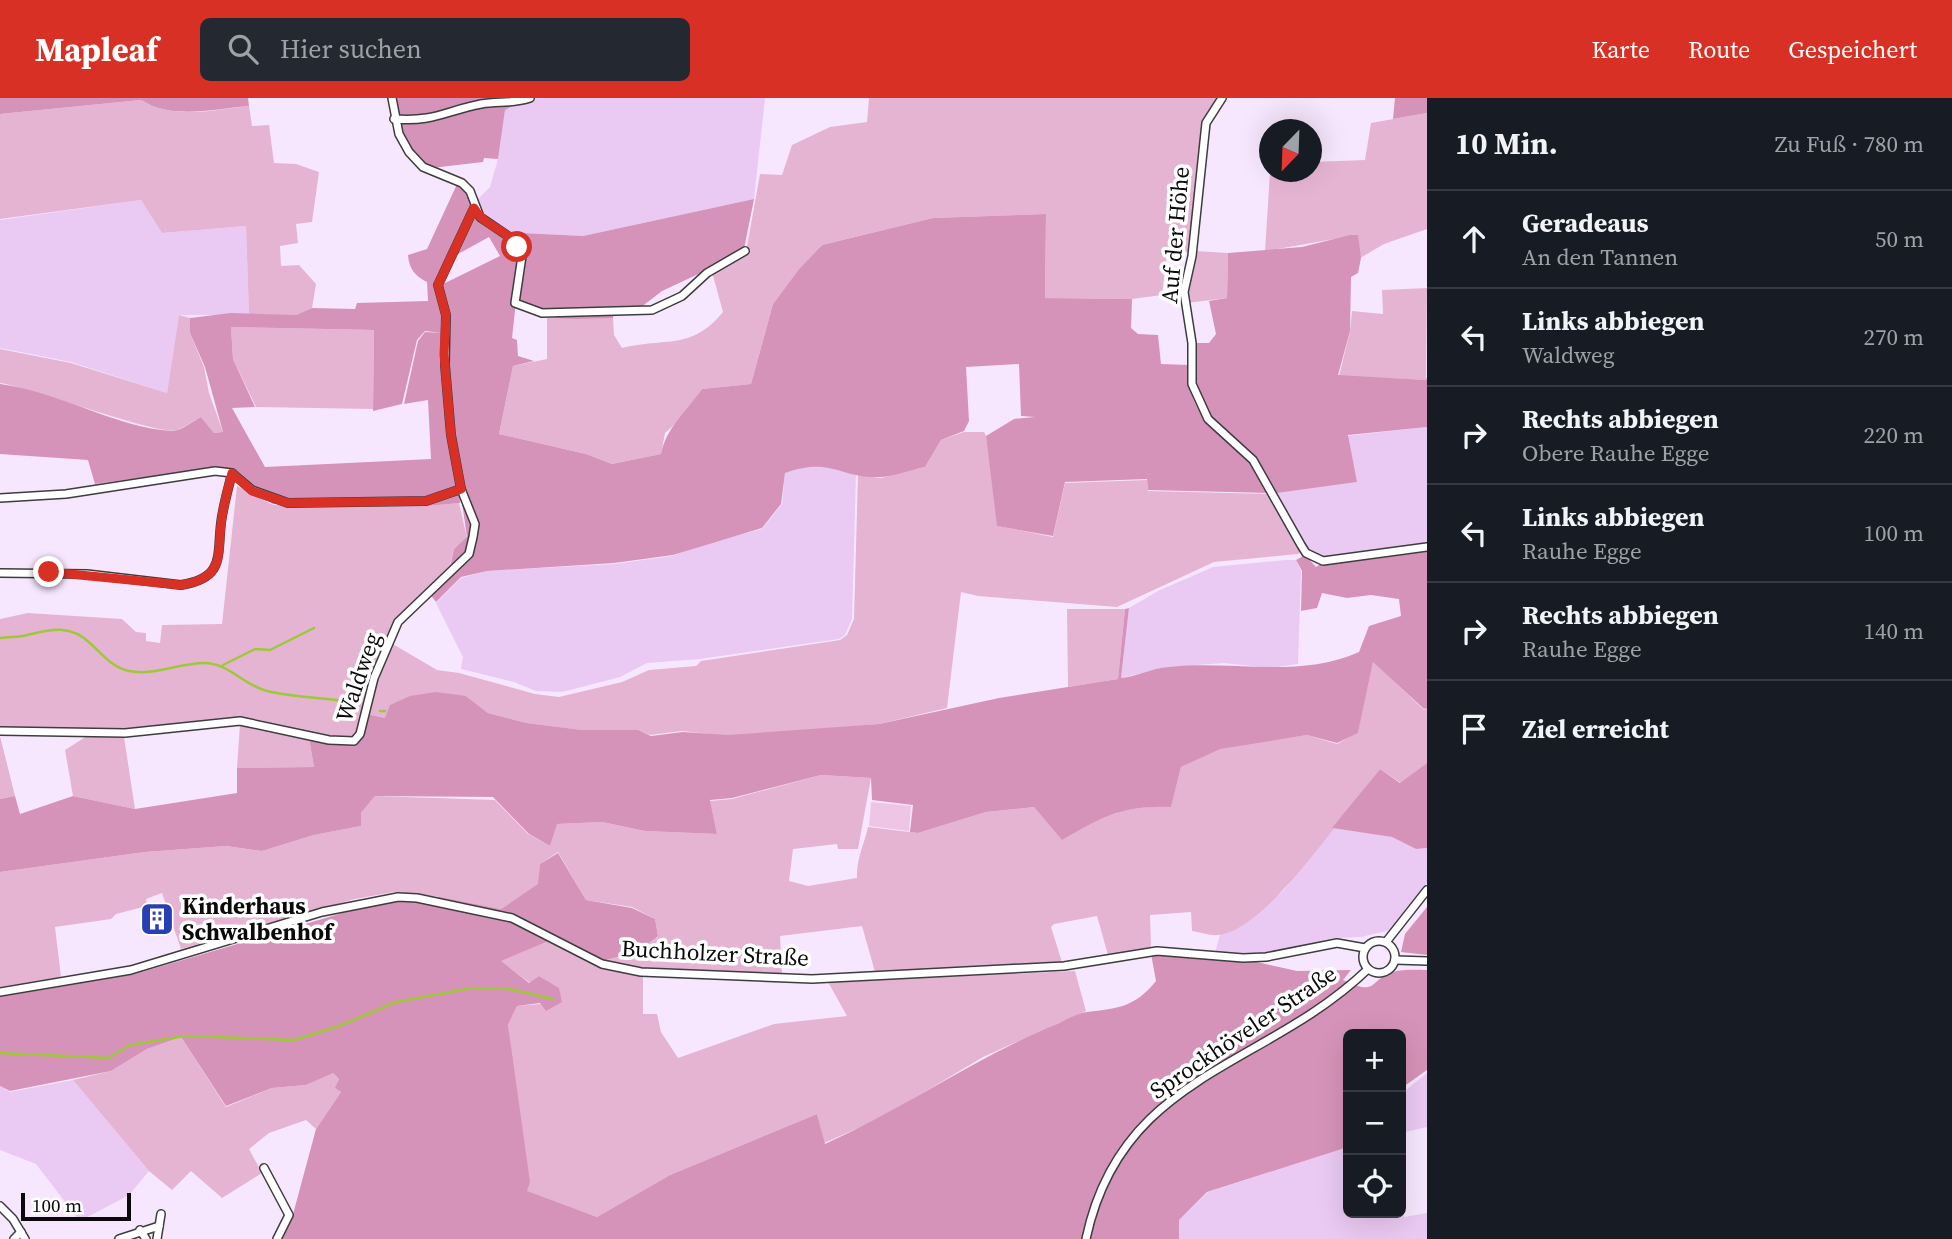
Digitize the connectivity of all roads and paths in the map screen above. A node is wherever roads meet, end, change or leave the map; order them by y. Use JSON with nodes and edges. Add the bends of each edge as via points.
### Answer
{"nodes":[{"id":1,"x":392,"y":98,"type":"edge"},
{"id":2,"x":530,"y":98,"type":"edge"},
{"id":3,"x":1222,"y":98,"type":"edge"},
{"id":4,"x":394,"y":119,"type":"junction"},
{"id":5,"x":474,"y":208,"type":"junction"},
{"id":6,"x":745,"y":251,"type":"dead end"},
{"id":7,"x":232,"y":473,"type":"junction"},
{"id":8,"x":461,"y":489,"type":"junction"},
{"id":9,"x":0,"y":498,"type":"edge"},
{"id":10,"x":1427,"y":547,"type":"edge"},
{"id":11,"x":0,"y":573,"type":"edge"},
{"id":12,"x":0,"y":731,"type":"edge"},
{"id":13,"x":1427,"y":890,"type":"edge"},
{"id":14,"x":1386,"y":942,"type":"junction"},
{"id":15,"x":1365,"y":948,"type":"junction"},
{"id":16,"x":1395,"y":960,"type":"junction"},
{"id":17,"x":1427,"y":961,"type":"edge"},
{"id":18,"x":1368,"y":969,"type":"junction"},
{"id":19,"x":0,"y":992,"type":"edge"},
{"id":20,"x":264,"y":1168,"type":"dead end"},
{"id":21,"x":0,"y":1206,"type":"edge"},
{"id":22,"x":161,"y":1214,"type":"dead end"},
{"id":23,"x":159,"y":1226,"type":"junction"},
{"id":24,"x":140,"y":1230,"type":"junction"},
{"id":25,"x":23,"y":1235,"type":"edge"},
{"id":26,"x":14,"y":1239,"type":"edge"},
{"id":27,"x":119,"y":1239,"type":"edge"},
{"id":28,"x":146,"y":1239,"type":"edge"},
{"id":29,"x":157,"y":1239,"type":"edge"},
{"id":30,"x":277,"y":1239,"type":"edge"},
{"id":31,"x":1086,"y":1239,"type":"edge"}],
"edges":[{"from":1,"to":4,"type":"street"},
{"from":2,"to":4,"type":"street","via":[[480,104],[425,120]]},
{"from":3,"to":10,"type":"street","name":"Auf der Höhe","via":[[1206,123],[1184,292],[1195,398],[1208,419],[1253,460],[1310,556],[1334,561]]},
{"from":4,"to":5,"type":"street","via":[[409,152],[423,167],[462,183],[470,191]]},
{"from":5,"to":6,"type":"street","via":[[488,225],[514,240],[523,256],[515,303],[542,313],[641,312],[662,307]]},
{"from":5,"to":8,"type":"street","name":"Waldweg","via":[[438,285],[446,315],[447,393]]},
{"from":7,"to":8,"type":"street","via":[[252,491],[288,503],[426,501]]},
{"from":7,"to":9,"type":"street","via":[[215,471],[66,494]]},
{"from":7,"to":11,"type":"street","via":[[217,565],[195,582],[181,585],[77,573]]},
{"from":8,"to":12,"type":"street","name":"Waldweg","via":[[475,524],[469,554],[398,622],[354,741],[240,721],[125,733]]},
{"from":13,"to":14,"type":"street"},
{"from":14,"to":15,"type":"street","via":[[1376,941]]},
{"from":14,"to":16,"type":"street","via":[[1394,949]]},
{"from":15,"to":18,"type":"street","name":"Sprockhöveler Straße"},
{"from":15,"to":19,"type":"street","name":"Buchholzer Straße","via":[[1337,943],[1243,958],[1157,951],[1076,965],[840,978],[653,972],[602,964],[512,918],[398,897],[322,912],[131,970]]},
{"from":16,"to":17,"type":"street"},
{"from":16,"to":18,"type":"street","name":"Sprockhöveler Straße","via":[[1386,972]]},
{"from":18,"to":31,"type":"street","name":"Sprockhöveler Straße","via":[[1321,1007],[1153,1114],[1113,1164],[1091,1213]]},
{"from":20,"to":30,"type":"street","via":[[289,1215]]},
{"from":21,"to":25,"type":"street"},
{"from":22,"to":23,"type":"street"},
{"from":23,"to":24,"type":"street"},
{"from":23,"to":29,"type":"street"},
{"from":24,"to":27,"type":"street"},
{"from":24,"to":28,"type":"street"},
{"from":25,"to":26,"type":"street"}]}
